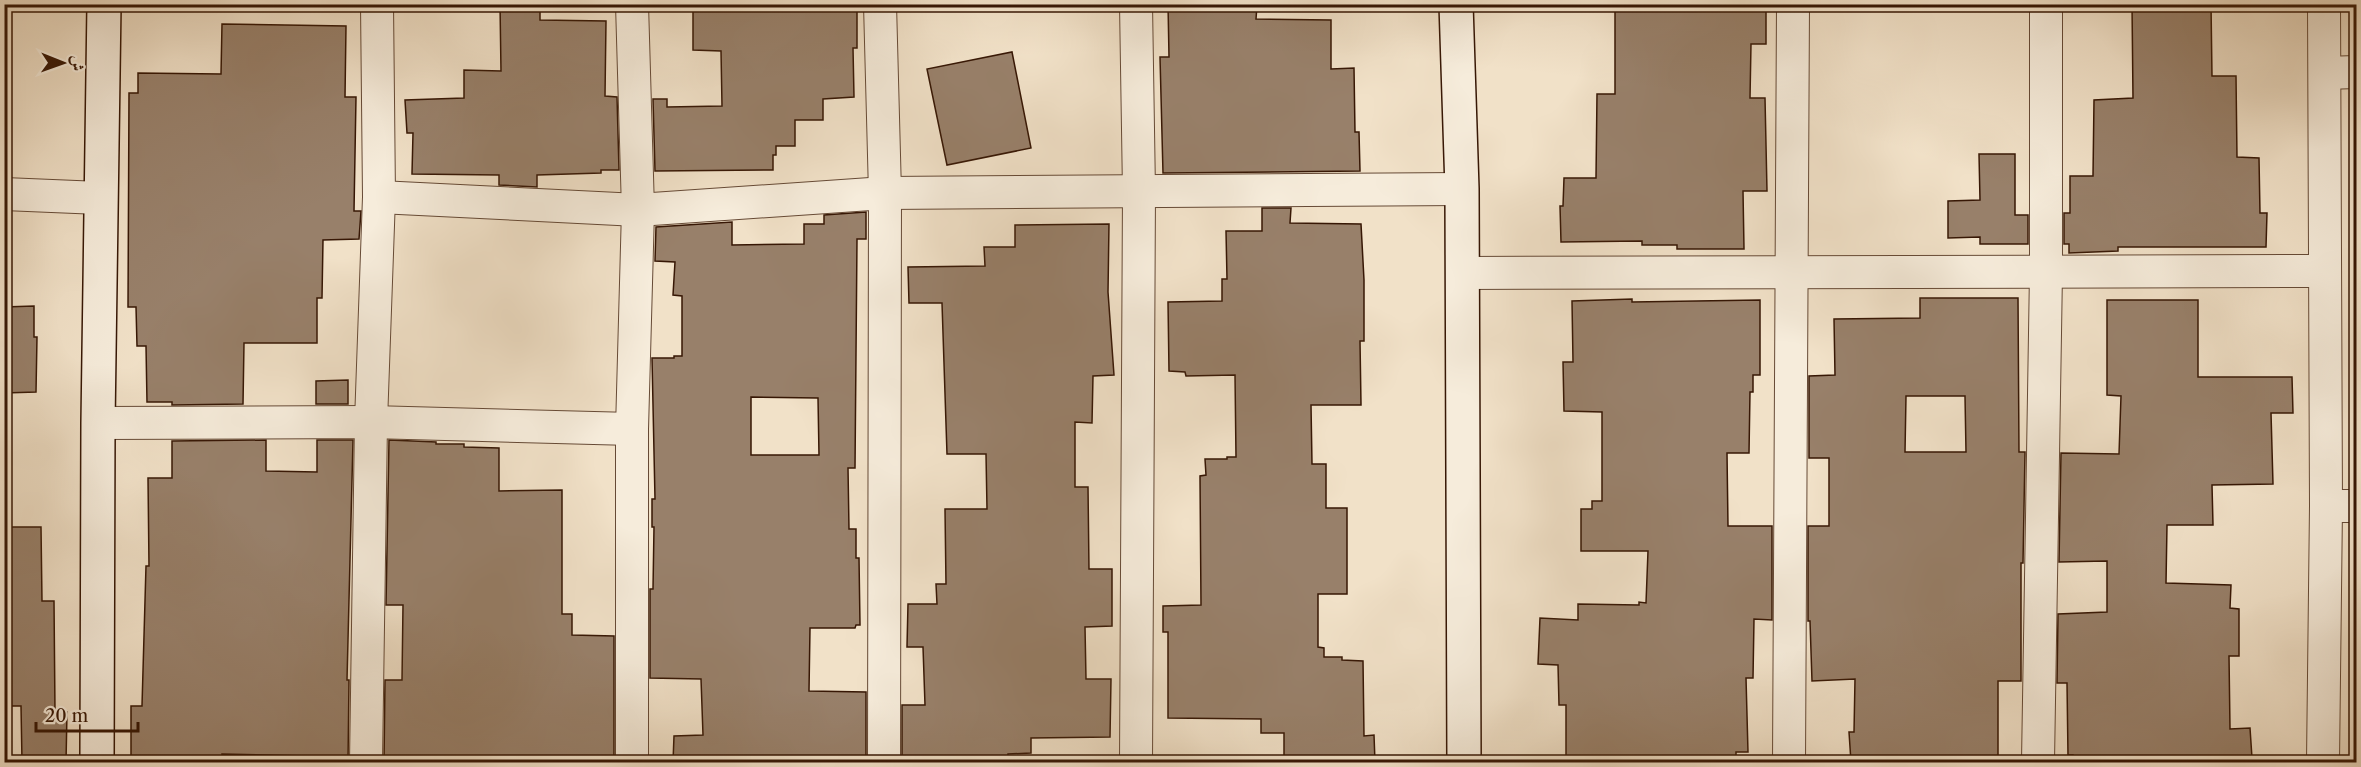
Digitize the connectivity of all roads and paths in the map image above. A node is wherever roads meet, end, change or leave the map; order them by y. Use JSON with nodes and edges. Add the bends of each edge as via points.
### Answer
{"nodes":[{"id":1,"x":104,"y":4,"type":"edge"},
{"id":2,"x":377,"y":4,"type":"edge"},
{"id":3,"x":632,"y":4,"type":"edge"},
{"id":4,"x":880,"y":4,"type":"edge"},
{"id":5,"x":1136,"y":4,"type":"edge"},
{"id":6,"x":1456,"y":4,"type":"edge"},
{"id":7,"x":1793,"y":4,"type":"edge"},
{"id":8,"x":2046,"y":4,"type":"edge"},
{"id":9,"x":2324,"y":4,"type":"edge"},
{"id":10,"x":2356,"y":72,"type":"edge"},
{"id":11,"x":2325,"y":73,"type":"junction"},
{"id":12,"x":1462,"y":189,"type":"junction"},
{"id":13,"x":1140,"y":192,"type":"junction"},
{"id":14,"x":4,"y":194,"type":"edge"},
{"id":15,"x":885,"y":194,"type":"junction"},
{"id":16,"x":379,"y":196,"type":"junction"},
{"id":17,"x":100,"y":198,"type":"junction"},
{"id":18,"x":638,"y":210,"type":"junction"},
{"id":19,"x":2325,"y":271,"type":"junction"},
{"id":20,"x":1792,"y":272,"type":"junction"},
{"id":21,"x":2046,"y":272,"type":"junction"},
{"id":22,"x":1463,"y":273,"type":"junction"},
{"id":23,"x":371,"y":422,"type":"junction"},
{"id":24,"x":98,"y":423,"type":"junction"},
{"id":25,"x":632,"y":429,"type":"junction"},
{"id":26,"x":2341,"y":506,"type":"edge"},
{"id":27,"x":97,"y":762,"type":"edge"},
{"id":28,"x":366,"y":762,"type":"edge"},
{"id":29,"x":632,"y":762,"type":"edge"},
{"id":30,"x":884,"y":762,"type":"edge"},
{"id":31,"x":1136,"y":762,"type":"edge"},
{"id":32,"x":1464,"y":762,"type":"edge"},
{"id":33,"x":1789,"y":762,"type":"edge"},
{"id":34,"x":2038,"y":762,"type":"edge"},
{"id":35,"x":2324,"y":762,"type":"edge"}],
"edges":[{"from":1,"to":17,"type":"street"},
{"from":2,"to":16,"type":"street"},
{"from":3,"to":18,"type":"street"},
{"from":4,"to":15,"type":"street"},
{"from":5,"to":13,"type":"street"},
{"from":6,"to":12,"type":"street"},
{"from":7,"to":20,"type":"street"},
{"from":8,"to":21,"type":"street"},
{"from":9,"to":11,"type":"street"},
{"from":10,"to":11,"type":"street"},
{"from":11,"to":19,"type":"street"},
{"from":12,"to":13,"type":"street"},
{"from":12,"to":22,"type":"street"},
{"from":13,"to":15,"type":"street"},
{"from":13,"to":31,"type":"street"},
{"from":14,"to":17,"type":"street"},
{"from":15,"to":18,"type":"street"},
{"from":15,"to":30,"type":"street"},
{"from":16,"to":18,"type":"street"},
{"from":16,"to":23,"type":"street"},
{"from":17,"to":24,"type":"street"},
{"from":18,"to":25,"type":"street"},
{"from":19,"to":21,"type":"street"},
{"from":19,"to":26,"type":"street"},
{"from":20,"to":21,"type":"street"},
{"from":20,"to":22,"type":"street"},
{"from":20,"to":33,"type":"street"},
{"from":21,"to":34,"type":"street"},
{"from":22,"to":32,"type":"street"},
{"from":23,"to":24,"type":"street"},
{"from":23,"to":25,"type":"street"},
{"from":23,"to":28,"type":"street"},
{"from":24,"to":27,"type":"street"},
{"from":25,"to":29,"type":"street"},
{"from":26,"to":35,"type":"street"}]}
